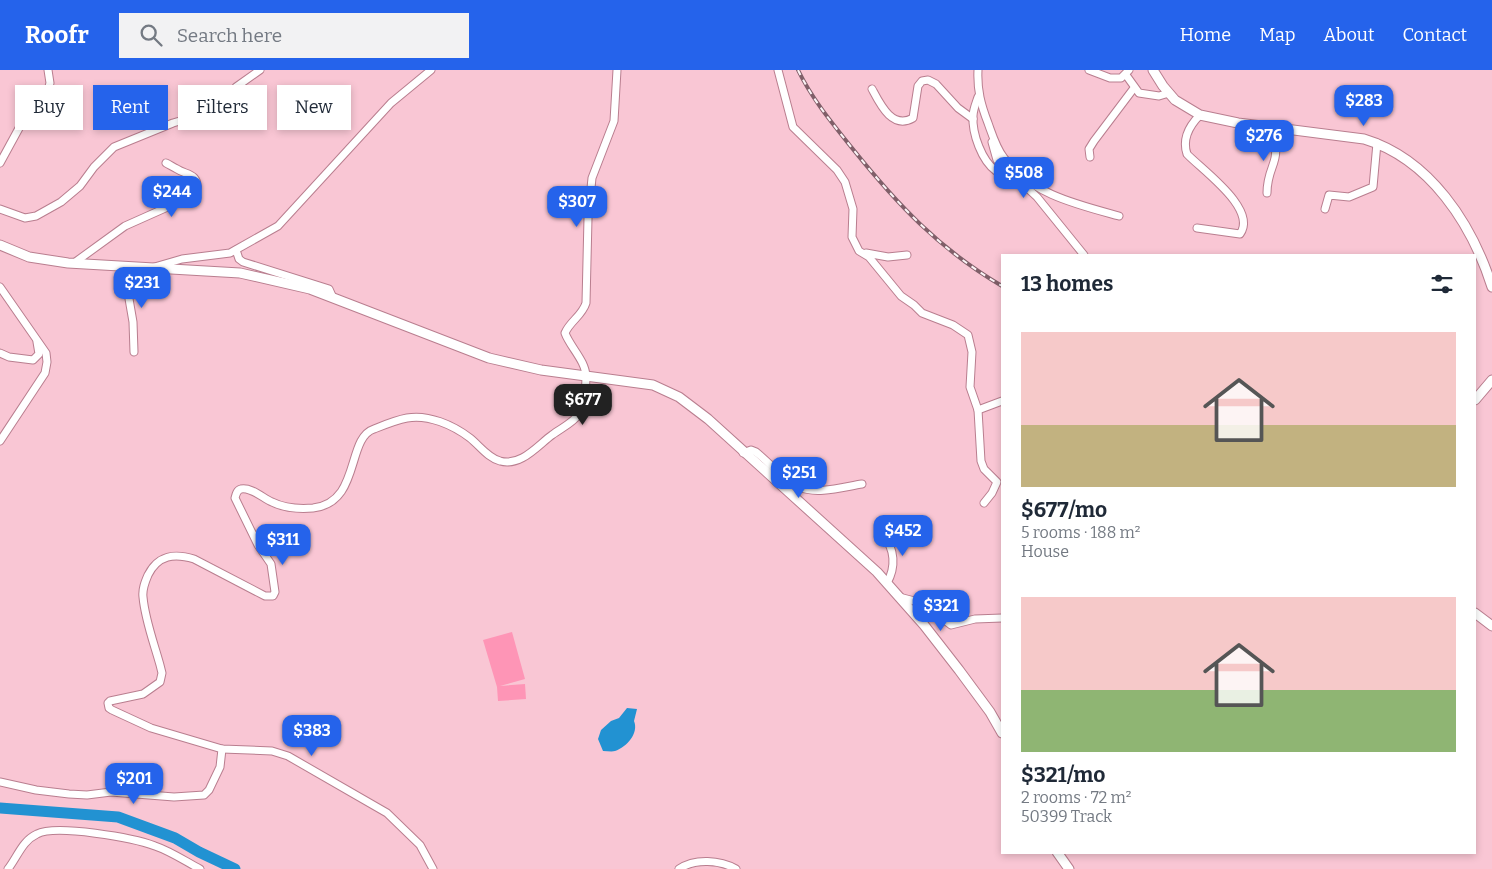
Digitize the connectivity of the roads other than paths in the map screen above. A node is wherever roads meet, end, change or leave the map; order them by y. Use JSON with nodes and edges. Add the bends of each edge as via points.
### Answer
{"nodes":[{"id":1,"x":48,"y":70,"type":"edge"},
{"id":2,"x":260,"y":70,"type":"edge"},
{"id":3,"x":431,"y":70,"type":"edge"},
{"id":4,"x":617,"y":70,"type":"edge"},
{"id":5,"x":778,"y":70,"type":"edge"},
{"id":6,"x":978,"y":70,"type":"edge"},
{"id":7,"x":1089,"y":70,"type":"edge"},
{"id":8,"x":1153,"y":70,"type":"edge"},
{"id":9,"x":1127,"y":72,"type":"edge"},
{"id":10,"x":1134,"y":88,"type":"junction"},
{"id":11,"x":872,"y":89,"type":"dead end"},
{"id":12,"x":1169,"y":93,"type":"junction"},
{"id":13,"x":978,"y":97,"type":"junction"},
{"id":14,"x":1200,"y":115,"type":"junction"},
{"id":15,"x":973,"y":119,"type":"junction"},
{"id":16,"x":1268,"y":126,"type":"junction"},
{"id":17,"x":992,"y":134,"type":"junction"},
{"id":18,"x":1377,"y":143,"type":"junction"},
{"id":19,"x":1090,"y":157,"type":"dead end"},
{"id":20,"x":0,"y":163,"type":"edge"},
{"id":21,"x":166,"y":163,"type":"dead end"},
{"id":22,"x":1009,"y":172,"type":"junction"},
{"id":23,"x":1267,"y":193,"type":"dead end"},
{"id":24,"x":1325,"y":208,"type":"dead end"},
{"id":25,"x":0,"y":209,"type":"edge"},
{"id":26,"x":1119,"y":216,"type":"dead end"},
{"id":27,"x":1197,"y":228,"type":"dead end"},
{"id":28,"x":0,"y":245,"type":"edge"},
{"id":29,"x":236,"y":250,"type":"junction"},
{"id":30,"x":859,"y":251,"type":"junction"},
{"id":31,"x":1083,"y":254,"type":"edge"},
{"id":32,"x":907,"y":255,"type":"dead end"},
{"id":33,"x":74,"y":263,"type":"junction"},
{"id":34,"x":151,"y":268,"type":"junction"},
{"id":35,"x":0,"y":287,"type":"edge"},
{"id":36,"x":1492,"y":287,"type":"edge"},
{"id":37,"x":333,"y":298,"type":"junction"},
{"id":38,"x":36,"y":339,"type":"junction"},
{"id":39,"x":134,"y":352,"type":"dead end"},
{"id":40,"x":0,"y":353,"type":"edge"},
{"id":41,"x":586,"y":375,"type":"junction"},
{"id":42,"x":1492,"y":380,"type":"edge"},
{"id":43,"x":1476,"y":399,"type":"edge"},
{"id":44,"x":1001,"y":401,"type":"edge"},
{"id":45,"x":978,"y":410,"type":"junction"},
{"id":46,"x":0,"y":441,"type":"edge"},
{"id":47,"x":743,"y":453,"type":"junction"},
{"id":48,"x":862,"y":484,"type":"dead end"},
{"id":49,"x":984,"y":503,"type":"dead end"},
{"id":50,"x":883,"y":535,"type":"dead end"},
{"id":51,"x":887,"y":583,"type":"junction"},
{"id":52,"x":899,"y":597,"type":"junction"},
{"id":53,"x":1476,"y":614,"type":"edge"},
{"id":54,"x":1001,"y":618,"type":"edge"},
{"id":55,"x":1492,"y":626,"type":"edge"},
{"id":56,"x":1001,"y":731,"type":"edge"},
{"id":57,"x":222,"y":749,"type":"junction"},
{"id":58,"x":0,"y":782,"type":"edge"},
{"id":59,"x":1058,"y":854,"type":"edge"},
{"id":60,"x":8,"y":869,"type":"edge"},
{"id":61,"x":200,"y":869,"type":"edge"},
{"id":62,"x":433,"y":869,"type":"edge"},
{"id":63,"x":679,"y":869,"type":"edge"},
{"id":64,"x":736,"y":869,"type":"edge"},
{"id":65,"x":1069,"y":869,"type":"edge"}],
"edges":[{"from":1,"to":20,"type":"street","via":[[50,82],[44,98],[24,119]]},
{"from":2,"to":25,"type":"street","via":[[210,112],[114,146],[80,186],[54,206],[28,218]]},
{"from":3,"to":29,"type":"street","via":[[391,103],[278,226]]},
{"from":4,"to":41,"type":"street","via":[[614,121],[592,178],[586,303],[581,315],[565,333]]},
{"from":5,"to":30,"type":"street","via":[[793,127],[845,182],[853,209],[852,237]]},
{"from":6,"to":13,"type":"street"},
{"from":7,"to":9,"type":"street","via":[[1110,78],[1121,78]]},
{"from":8,"to":12,"type":"street"},
{"from":9,"to":10,"type":"street"},
{"from":10,"to":12,"type":"street","via":[[1149,95]]},
{"from":10,"to":19,"type":"street","via":[[1094,141],[1089,149]]},
{"from":11,"to":15,"type":"street","via":[[886,113],[906,120],[913,118],[918,86],[928,80]]},
{"from":12,"to":14,"type":"street"},
{"from":13,"to":15,"type":"street"},
{"from":13,"to":17,"type":"street"},
{"from":14,"to":16,"type":"street"},
{"from":14,"to":27,"type":"street","via":[[1188,130],[1187,154],[1231,195],[1244,224],[1240,234]]},
{"from":15,"to":22,"type":"street","via":[[988,165],[999,172]]},
{"from":16,"to":18,"type":"street"},
{"from":16,"to":23,"type":"street","via":[[1277,157]]},
{"from":17,"to":22,"type":"street","via":[[995,155]]},
{"from":17,"to":26,"type":"street","via":[[1004,158],[1035,185],[1060,198]]},
{"from":18,"to":24,"type":"street","via":[[1373,187],[1349,197],[1329,195]]},
{"from":18,"to":36,"type":"street","via":[[1414,164],[1448,201],[1462,222]]},
{"from":21,"to":33,"type":"street","via":[[196,179],[197,188],[190,197],[125,226]]},
{"from":22,"to":31,"type":"street","via":[[1037,197]]},
{"from":28,"to":33,"type":"street","via":[[28,257]]},
{"from":29,"to":34,"type":"street"},
{"from":29,"to":37,"type":"street","via":[[238,260],[329,289]]},
{"from":30,"to":32,"type":"street","via":[[882,257]]},
{"from":30,"to":45,"type":"street","via":[[869,257],[902,296],[922,313],[953,325],[968,336],[972,352],[970,387]]},
{"from":33,"to":34,"type":"street"},
{"from":34,"to":37,"type":"street","via":[[240,273],[310,289]]},
{"from":34,"to":39,"type":"street","via":[[129,289]]},
{"from":35,"to":38,"type":"street"},
{"from":37,"to":41,"type":"street","via":[[489,358],[540,370]]},
{"from":38,"to":40,"type":"street","via":[[38,354],[33,360],[9,358]]},
{"from":38,"to":46,"type":"street","via":[[47,357],[45,373]]},
{"from":41,"to":47,"type":"street","via":[[645,383],[672,393],[697,410]]},
{"from":41,"to":57,"type":"street","via":[[578,415],[535,451],[516,461],[492,458],[470,438],[444,424],[404,418],[368,432],[362,438],[348,482],[324,506],[286,506],[248,490],[237,491],[235,498],[271,564],[275,586],[273,596],[264,596],[194,558],[174,555],[156,562],[144,583],[142,596],[162,673],[160,682],[143,694],[110,701],[108,706],[150,728]]},
{"from":42,"to":43,"type":"street"},
{"from":44,"to":45,"type":"street"},
{"from":45,"to":49,"type":"street","via":[[981,461],[997,482]]},
{"from":47,"to":48,"type":"street","via":[[756,452],[801,488],[822,490]]},
{"from":47,"to":51,"type":"street"},
{"from":50,"to":51,"type":"street","via":[[892,549],[893,571]]},
{"from":51,"to":52,"type":"street"},
{"from":52,"to":54,"type":"street","via":[[922,603],[951,625],[975,619]]},
{"from":52,"to":56,"type":"street","via":[[960,670]]},
{"from":53,"to":55,"type":"street"},
{"from":57,"to":58,"type":"street","via":[[220,767],[204,795],[78,794]]},
{"from":57,"to":62,"type":"street","via":[[272,751],[316,771],[387,813],[420,845]]},
{"from":59,"to":65,"type":"street"},
{"from":60,"to":61,"type":"street","via":[[26,841],[46,830],[59,830],[124,838],[155,846]]},
{"from":63,"to":64,"type":"street","via":[[711,861]]}]}
